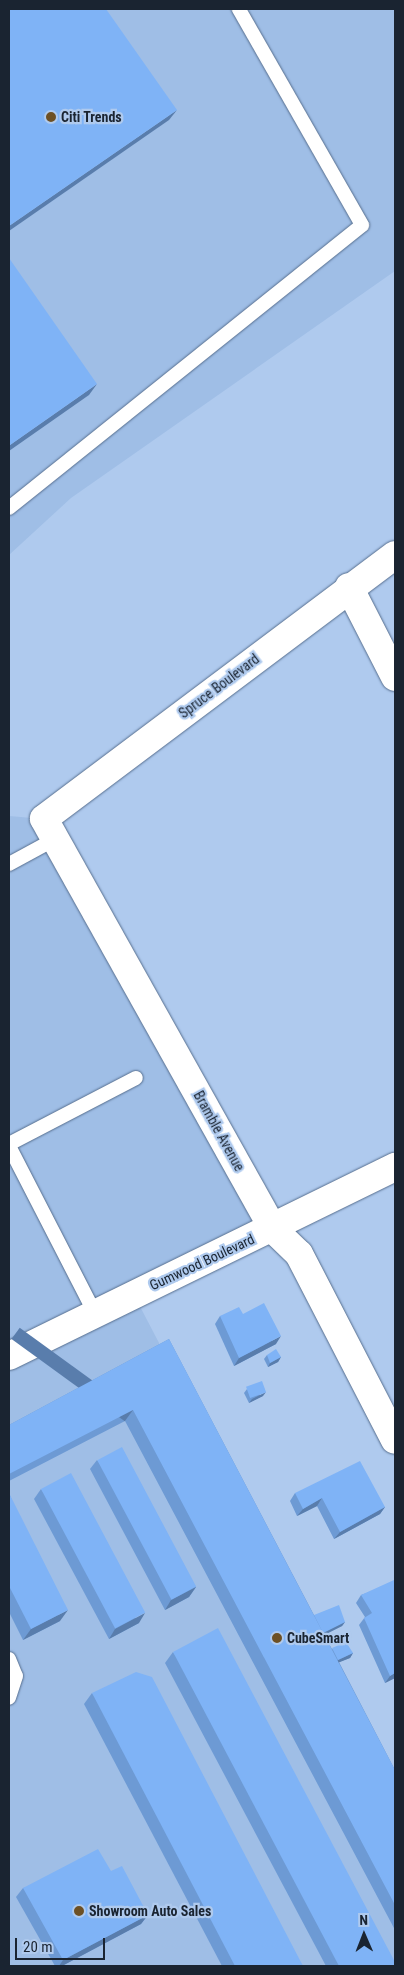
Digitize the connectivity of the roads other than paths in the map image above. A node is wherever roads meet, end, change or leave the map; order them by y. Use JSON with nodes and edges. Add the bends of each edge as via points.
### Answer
{"nodes":[{"id":1,"x":239,"y":9,"type":"edge"},
{"id":2,"x":9,"y":508,"type":"edge"},
{"id":3,"x":395,"y":555,"type":"edge"},
{"id":4,"x":349,"y":587,"type":"junction"},
{"id":5,"x":395,"y":677,"type":"edge"},
{"id":6,"x":50,"y":829,"type":"junction"},
{"id":7,"x":9,"y":864,"type":"edge"},
{"id":8,"x":136,"y":1078,"type":"dead end"},
{"id":9,"x":9,"y":1145,"type":"edge"},
{"id":10,"x":395,"y":1167,"type":"edge"},
{"id":11,"x":273,"y":1229,"type":"junction"},
{"id":12,"x":95,"y":1313,"type":"junction"},
{"id":13,"x":9,"y":1356,"type":"edge"},
{"id":14,"x":395,"y":1440,"type":"edge"},
{"id":15,"x":9,"y":1659,"type":"edge"},
{"id":16,"x":9,"y":1698,"type":"edge"}],
"edges":[{"from":1,"to":2,"type":"lane","via":[[362,225]]},
{"from":3,"to":4,"type":"street","name":"Spruce Boulevard"},
{"from":4,"to":5,"type":"street"},
{"from":4,"to":6,"type":"street","name":"Spruce Boulevard"},
{"from":6,"to":7,"type":"lane"},
{"from":6,"to":11,"type":"street","name":"Bramble Avenue"},
{"from":8,"to":9,"type":"lane"},
{"from":9,"to":12,"type":"lane"},
{"from":10,"to":11,"type":"street","name":"Gumwood Boulevard"},
{"from":11,"to":12,"type":"street","name":"Gumwood Boulevard"},
{"from":11,"to":14,"type":"street","name":"Bramble Avenue","via":[[299,1254]]},
{"from":12,"to":13,"type":"street","name":"Gumwood Boulevard"},
{"from":15,"to":16,"type":"lane","via":[[16,1676]]}]}
